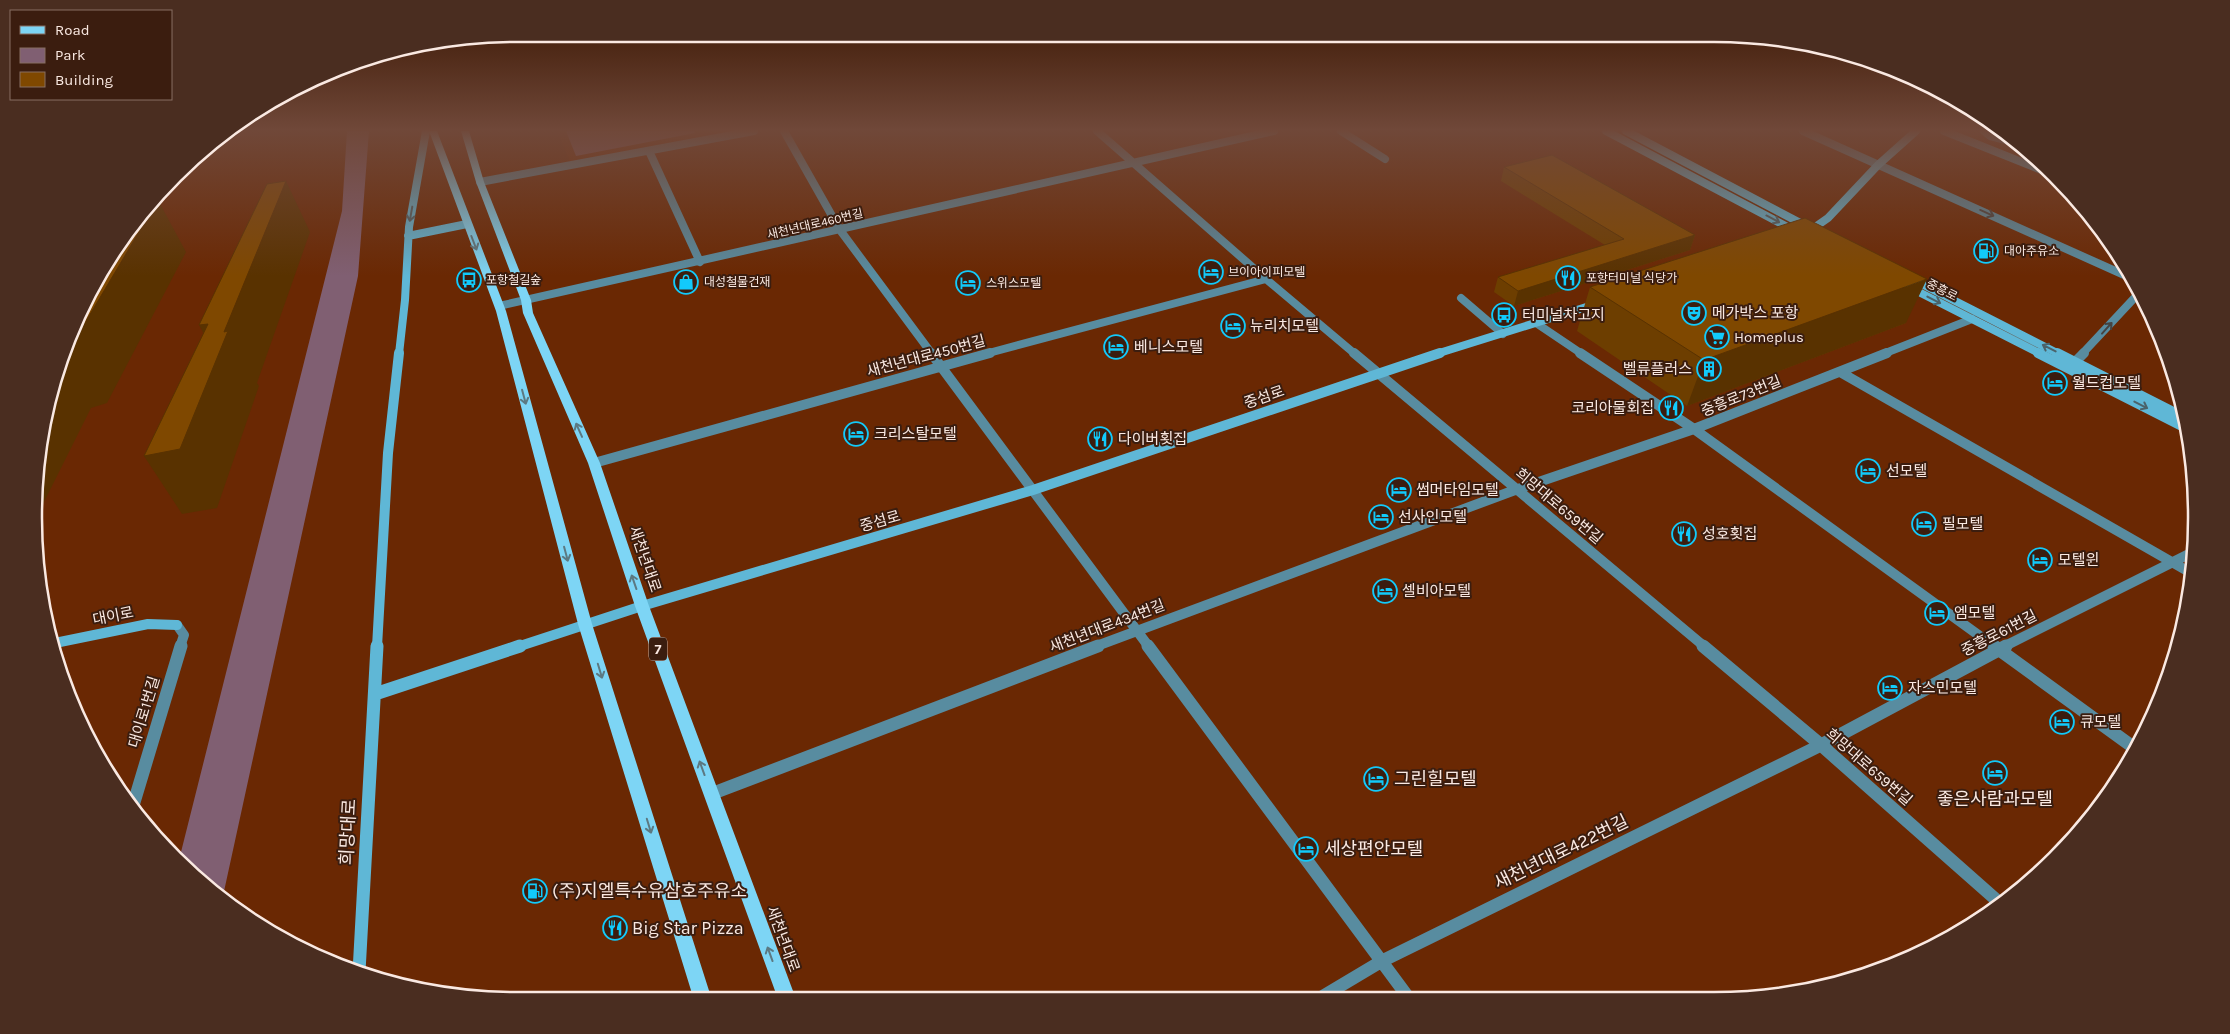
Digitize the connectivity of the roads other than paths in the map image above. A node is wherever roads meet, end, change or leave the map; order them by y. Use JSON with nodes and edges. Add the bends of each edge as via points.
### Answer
{"nodes":[{"id":1,"x":418,"y":179,"type":"edge"},
{"id":2,"x":451,"y":179,"type":"edge"},
{"id":3,"x":502,"y":179,"type":"edge"},
{"id":4,"x":661,"y":179,"type":"edge"},
{"id":5,"x":811,"y":179,"type":"edge"},
{"id":6,"x":1064,"y":179,"type":"edge"},
{"id":7,"x":1154,"y":179,"type":"edge"},
{"id":8,"x":1703,"y":179,"type":"edge"},
{"id":9,"x":1714,"y":179,"type":"edge"},
{"id":10,"x":1865,"y":179,"type":"edge"},
{"id":11,"x":1910,"y":179,"type":"edge"},
{"id":12,"x":480,"y":182,"type":"joint"},
{"id":13,"x":467,"y":224,"type":"junction"},
{"id":14,"x":840,"y":230,"type":"junction"},
{"id":15,"x":1813,"y":234,"type":"junction"},
{"id":16,"x":408,"y":236,"type":"junction"},
{"id":17,"x":1789,"y":240,"type":"edge"},
{"id":18,"x":700,"y":262,"type":"junction"},
{"id":19,"x":1901,"y":274,"type":"edge"},
{"id":20,"x":2120,"y":274,"type":"edge"},
{"id":21,"x":1266,"y":279,"type":"junction"},
{"id":22,"x":1901,"y":284,"type":"edge"},
{"id":23,"x":1461,"y":298,"type":"dead end"},
{"id":24,"x":2134,"y":298,"type":"edge"},
{"id":25,"x":526,"y":300,"type":"junction"},
{"id":26,"x":1602,"y":302,"type":"edge"},
{"id":27,"x":499,"y":306,"type":"junction"},
{"id":28,"x":1972,"y":319,"type":"junction"},
{"id":29,"x":1536,"y":323,"type":"junction"},
{"id":30,"x":1503,"y":334,"type":"junction"},
{"id":31,"x":2076,"y":362,"type":"junction"},
{"id":32,"x":941,"y":366,"type":"junction"},
{"id":33,"x":1379,"y":372,"type":"junction"},
{"id":34,"x":1840,"y":372,"type":"junction"},
{"id":35,"x":2175,"y":413,"type":"edge"},
{"id":36,"x":2178,"y":424,"type":"edge"},
{"id":37,"x":1694,"y":430,"type":"junction"},
{"id":38,"x":594,"y":463,"type":"junction"},
{"id":39,"x":1033,"y":490,"type":"junction"},
{"id":40,"x":1516,"y":490,"type":"junction"},
{"id":41,"x":2185,"y":556,"type":"edge"},
{"id":42,"x":2173,"y":562,"type":"junction"},
{"id":43,"x":2184,"y":569,"type":"edge"},
{"id":44,"x":642,"y":606,"type":"junction"},
{"id":45,"x":585,"y":624,"type":"junction"},
{"id":46,"x":177,"y":625,"type":"joint"},
{"id":47,"x":1137,"y":631,"type":"junction"},
{"id":48,"x":60,"y":642,"type":"edge"},
{"id":49,"x":1998,"y":650,"type":"junction"},
{"id":50,"x":375,"y":694,"type":"junction"},
{"id":51,"x":1821,"y":745,"type":"junction"},
{"id":52,"x":2129,"y":745,"type":"edge"},
{"id":53,"x":711,"y":794,"type":"junction"},
{"id":54,"x":135,"y":798,"type":"edge"},
{"id":55,"x":1995,"y":898,"type":"edge"},
{"id":56,"x":1382,"y":962,"type":"junction"},
{"id":57,"x":359,"y":964,"type":"edge"},
{"id":58,"x":700,"y":992,"type":"edge"},
{"id":59,"x":783,"y":992,"type":"edge"},
{"id":60,"x":1330,"y":992,"type":"edge"},
{"id":61,"x":1404,"y":992,"type":"edge"}],
"edges":[{"from":1,"to":16,"type":"main road","one_way":true},
{"from":2,"to":13,"type":"main road"},
{"from":3,"to":12,"type":"street"},
{"from":4,"to":18,"type":"street"},
{"from":5,"to":14,"type":"street"},
{"from":6,"to":14,"type":"street","name":"새천년대로460번길"},
{"from":7,"to":21,"type":"street","name":"희망대로659번길"},
{"from":8,"to":15,"type":"main road","one_way":true},
{"from":9,"to":15,"type":"main road"},
{"from":10,"to":15,"type":"main road"},
{"from":11,"to":20,"type":"street","one_way":true},
{"from":12,"to":25,"type":"main road","name":"새천년대로","number":"7"},
{"from":13,"to":16,"type":"main road"},
{"from":13,"to":27,"type":"main road","one_way":true},
{"from":14,"to":18,"type":"street","name":"새천년대로460번길"},
{"from":14,"to":32,"type":"street"},
{"from":15,"to":17,"type":"main road"},
{"from":16,"to":50,"type":"main road","via":[[405,300],[388,453]]},
{"from":18,"to":25,"type":"street","name":"새천년대로460번길"},
{"from":31,"to":19,"type":"main road","name":"중흥로","one_way":true},
{"from":21,"to":32,"type":"street","name":"새천년대로450번길"},
{"from":21,"to":33,"type":"street","name":"희망대로659번길"},
{"from":22,"to":28,"type":"main road","name":"중흥로","one_way":true},
{"from":23,"to":30,"type":"street"},
{"from":31,"to":24,"type":"street","one_way":true},
{"from":25,"to":27,"type":"street","name":"새천년대로460번길"},
{"from":38,"to":25,"type":"main road","name":"새천년대로","number":"7","one_way":true,"via":[[528,313]]},
{"from":26,"to":29,"type":"main road","name":"중섬로"},
{"from":27,"to":45,"type":"main road","one_way":true},
{"from":28,"to":34,"type":"street","name":"중흥로73번길"},
{"from":28,"to":36,"type":"main road","name":"중흥로","one_way":true},
{"from":29,"to":30,"type":"main road","name":"중섬로"},
{"from":29,"to":37,"type":"street"},
{"from":30,"to":33,"type":"main road","name":"중섬로"},
{"from":31,"to":35,"type":"main road","name":"중흥로"},
{"from":32,"to":38,"type":"street","name":"새천년대로450번길"},
{"from":32,"to":39,"type":"street"},
{"from":33,"to":39,"type":"main road","name":"중섬로"},
{"from":33,"to":40,"type":"street","name":"희망대로659번길"},
{"from":34,"to":37,"type":"street","name":"중흥로73번길"},
{"from":34,"to":42,"type":"street"},
{"from":37,"to":40,"type":"street","name":"중흥로73번길"},
{"from":37,"to":49,"type":"street"},
{"from":44,"to":38,"type":"main road","name":"새천년대로","number":"7","one_way":true},
{"from":39,"to":44,"type":"main road","name":"중섬로"},
{"from":39,"to":47,"type":"street"},
{"from":40,"to":47,"type":"street","name":"새천년대로434번길"},
{"from":40,"to":51,"type":"street","name":"희망대로659번길"},
{"from":41,"to":42,"type":"street","name":"중흥로61번길"},
{"from":42,"to":43,"type":"street"},
{"from":42,"to":49,"type":"street","name":"중흥로61번길"},
{"from":44,"to":45,"type":"main road","name":"중섬로"},
{"from":53,"to":44,"type":"main road","name":"새천년대로","number":"7","one_way":true},
{"from":45,"to":50,"type":"main road"},
{"from":45,"to":58,"type":"main road","one_way":true},
{"from":46,"to":48,"type":"main road","name":"대이로","via":[[148,624]]},
{"from":46,"to":54,"type":"street","name":"대이로1번길","via":[[184,636]]},
{"from":47,"to":53,"type":"street","name":"새천년대로434번길"},
{"from":47,"to":56,"type":"street"},
{"from":49,"to":51,"type":"street","name":"중흥로61번길"},
{"from":49,"to":52,"type":"street"},
{"from":50,"to":57,"type":"main road","name":"희망대로"},
{"from":51,"to":55,"type":"street","name":"희망대로659번길"},
{"from":51,"to":56,"type":"street","name":"새천년대로422번길"},
{"from":59,"to":53,"type":"main road","name":"새천년대로","number":"7","one_way":true},
{"from":56,"to":60,"type":"street","name":"새천년대로422번길"},
{"from":56,"to":61,"type":"street"}]}
